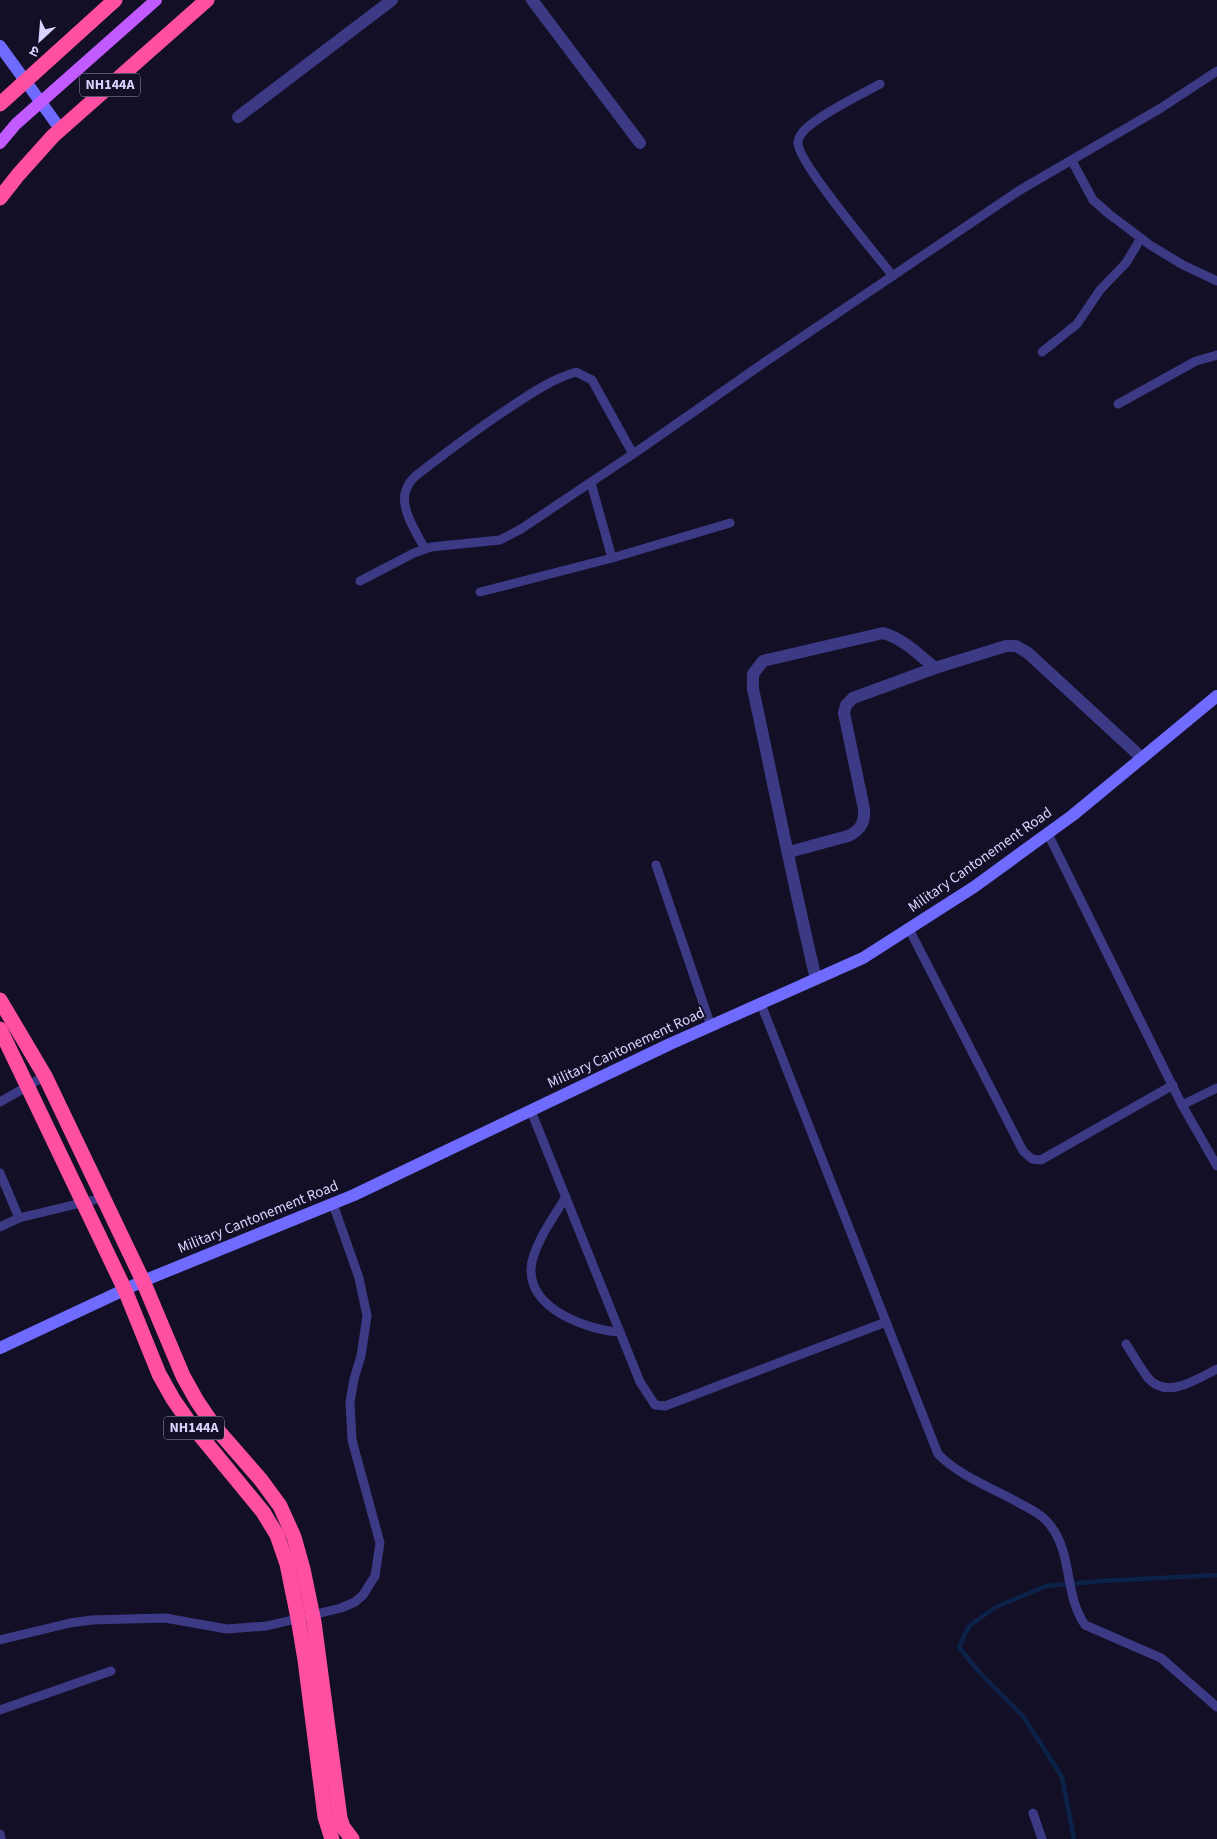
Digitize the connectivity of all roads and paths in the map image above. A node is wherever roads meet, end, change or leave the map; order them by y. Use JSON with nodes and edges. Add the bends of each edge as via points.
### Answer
{"nodes":[{"id":1,"x":115,"y":0,"type":"edge"},
{"id":2,"x":156,"y":0,"type":"edge"},
{"id":3,"x":208,"y":0,"type":"edge"},
{"id":4,"x":392,"y":0,"type":"edge"},
{"id":5,"x":532,"y":0,"type":"edge"},
{"id":6,"x":0,"y":46,"type":"edge"},
{"id":7,"x":1217,"y":71,"type":"edge"},
{"id":8,"x":27,"y":81,"type":"junction"},
{"id":9,"x":880,"y":84,"type":"dead end"},
{"id":10,"x":0,"y":104,"type":"edge"},
{"id":11,"x":238,"y":117,"type":"dead end"},
{"id":12,"x":61,"y":130,"type":"junction"},
{"id":13,"x":0,"y":143,"type":"edge"},
{"id":14,"x":640,"y":143,"type":"dead end"},
{"id":15,"x":1072,"y":161,"type":"junction"},
{"id":16,"x":18,"y":175,"type":"junction"},
{"id":17,"x":0,"y":188,"type":"edge"},
{"id":18,"x":0,"y":198,"type":"edge"},
{"id":19,"x":1142,"y":238,"type":"junction"},
{"id":20,"x":893,"y":276,"type":"junction"},
{"id":21,"x":1217,"y":281,"type":"edge"},
{"id":22,"x":1042,"y":352,"type":"dead end"},
{"id":23,"x":1217,"y":355,"type":"edge"},
{"id":24,"x":1118,"y":404,"type":"dead end"},
{"id":25,"x":633,"y":454,"type":"junction"},
{"id":26,"x":591,"y":483,"type":"junction"},
{"id":27,"x":730,"y":523,"type":"dead end"},
{"id":28,"x":425,"y":549,"type":"junction"},
{"id":29,"x":612,"y":558,"type":"junction"},
{"id":30,"x":360,"y":581,"type":"dead end"},
{"id":31,"x":480,"y":592,"type":"dead end"},
{"id":32,"x":936,"y":668,"type":"junction"},
{"id":33,"x":1217,"y":696,"type":"edge"},
{"id":34,"x":1142,"y":758,"type":"junction"},
{"id":35,"x":1048,"y":834,"type":"junction"},
{"id":36,"x":789,"y":852,"type":"junction"},
{"id":37,"x":656,"y":866,"type":"dead end"},
{"id":38,"x":909,"y":929,"type":"junction"},
{"id":39,"x":816,"y":979,"type":"junction"},
{"id":40,"x":0,"y":1000,"type":"edge"},
{"id":41,"x":761,"y":1004,"type":"junction"},
{"id":42,"x":711,"y":1026,"type":"junction"},
{"id":43,"x":21,"y":1035,"type":"junction"},
{"id":44,"x":2,"y":1037,"type":"edge"},
{"id":45,"x":45,"y":1076,"type":"junction"},
{"id":46,"x":1173,"y":1085,"type":"junction"},
{"id":47,"x":29,"y":1086,"type":"junction"},
{"id":48,"x":1217,"y":1088,"type":"edge"},
{"id":49,"x":0,"y":1102,"type":"edge"},
{"id":50,"x":1182,"y":1105,"type":"junction"},
{"id":51,"x":531,"y":1110,"type":"junction"},
{"id":52,"x":1217,"y":1166,"type":"edge"},
{"id":53,"x":0,"y":1173,"type":"edge"},
{"id":54,"x":102,"y":1198,"type":"junction"},
{"id":55,"x":566,"y":1198,"type":"junction"},
{"id":56,"x":84,"y":1203,"type":"junction"},
{"id":57,"x":333,"y":1204,"type":"junction"},
{"id":58,"x":19,"y":1218,"type":"junction"},
{"id":59,"x":0,"y":1227,"type":"edge"},
{"id":60,"x":143,"y":1282,"type":"junction"},
{"id":61,"x":125,"y":1290,"type":"junction"},
{"id":62,"x":886,"y":1322,"type":"junction"},
{"id":63,"x":620,"y":1332,"type":"junction"},
{"id":64,"x":1126,"y":1344,"type":"dead end"},
{"id":65,"x":0,"y":1348,"type":"edge"},
{"id":66,"x":1217,"y":1369,"type":"edge"},
{"id":67,"x":305,"y":1617,"type":"junction"},
{"id":68,"x":0,"y":1640,"type":"edge"},
{"id":69,"x":111,"y":1672,"type":"dead end"},
{"id":70,"x":1217,"y":1707,"type":"edge"},
{"id":71,"x":0,"y":1710,"type":"edge"},
{"id":72,"x":1033,"y":1813,"type":"dead end"},
{"id":73,"x":0,"y":1834,"type":"edge"},
{"id":74,"x":1,"y":1839,"type":"edge"},
{"id":75,"x":332,"y":1839,"type":"edge"},
{"id":76,"x":352,"y":1839,"type":"edge"},
{"id":77,"x":1042,"y":1839,"type":"edge"}],
"edges":[{"from":1,"to":8,"type":"highway"},
{"from":2,"to":13,"type":"main road","via":[[16,124]]},
{"from":3,"to":12,"type":"highway","number":"NH144A"},
{"from":4,"to":11,"type":"street"},
{"from":5,"to":14,"type":"street"},
{"from":6,"to":8,"type":"street"},
{"from":7,"to":15,"type":"lane"},
{"from":8,"to":10,"type":"highway"},
{"from":8,"to":12,"type":"street"},
{"from":9,"to":20,"type":"lane","via":[[815,121],[801,134],[798,143],[802,155],[830,197]]},
{"from":12,"to":16,"type":"highway","number":"NH144A"},
{"from":15,"to":19,"type":"lane","via":[[1093,200]]},
{"from":15,"to":20,"type":"lane","via":[[1020,190]]},
{"from":16,"to":17,"type":"main road"},
{"from":16,"to":18,"type":"highway","number":"NH144A"},
{"from":19,"to":21,"type":"lane","via":[[1183,265]]},
{"from":19,"to":22,"type":"lane","via":[[1077,324]]},
{"from":20,"to":25,"type":"lane"},
{"from":23,"to":24,"type":"lane","via":[[1196,361]]},
{"from":25,"to":26,"type":"lane"},
{"from":25,"to":28,"type":"lane","via":[[592,380],[576,372],[564,376],[480,427],[411,481],[404,501]]},
{"from":26,"to":28,"type":"lane","via":[[500,540]]},
{"from":26,"to":29,"type":"lane"},
{"from":27,"to":29,"type":"lane"},
{"from":28,"to":30,"type":"lane"},
{"from":29,"to":31,"type":"lane"},
{"from":32,"to":34,"type":"street","via":[[1006,646],[1021,648]]},
{"from":32,"to":36,"type":"street","via":[[848,702],[844,713],[864,809],[862,826],[848,836]]},
{"from":32,"to":36,"type":"street","via":[[904,643],[883,633],[763,661],[759,665],[754,674],[753,689]]},
{"from":33,"to":34,"type":"street","name":"Military Cantonement Road"},
{"from":34,"to":35,"type":"street","name":"Military Cantonement Road"},
{"from":35,"to":38,"type":"street","name":"Military Cantonement Road"},
{"from":35,"to":46,"type":"lane"},
{"from":36,"to":39,"type":"street"},
{"from":37,"to":42,"type":"lane"},
{"from":38,"to":39,"type":"street","name":"Military Cantonement Road","via":[[863,958]]},
{"from":38,"to":46,"type":"lane","via":[[1023,1151],[1032,1159],[1041,1160]]},
{"from":39,"to":41,"type":"street","name":"Military Cantonement Road"},
{"from":40,"to":43,"type":"highway","number":"NH144A"},
{"from":41,"to":42,"type":"street","name":"Military Cantonement Road"},
{"from":41,"to":62,"type":"lane"},
{"from":42,"to":51,"type":"street","name":"Military Cantonement Road"},
{"from":43,"to":44,"type":"lane"},
{"from":43,"to":45,"type":"highway","number":"NH144A"},
{"from":44,"to":47,"type":"highway","number":"NH144A"},
{"from":45,"to":47,"type":"lane"},
{"from":45,"to":54,"type":"highway","number":"NH144A"},
{"from":46,"to":50,"type":"lane"},
{"from":47,"to":49,"type":"lane"},
{"from":47,"to":56,"type":"highway","number":"NH144A"},
{"from":48,"to":50,"type":"lane"},
{"from":50,"to":52,"type":"lane"},
{"from":51,"to":55,"type":"lane"},
{"from":51,"to":57,"type":"street","name":"Military Cantonement Road"},
{"from":53,"to":58,"type":"lane"},
{"from":54,"to":56,"type":"lane"},
{"from":54,"to":60,"type":"highway","number":"NH144A"},
{"from":55,"to":63,"type":"lane"},
{"from":55,"to":63,"type":"lane","via":[[533,1256],[532,1281],[544,1300],[568,1318],[602,1331]]},
{"from":56,"to":58,"type":"lane"},
{"from":56,"to":61,"type":"highway","number":"NH144A"},
{"from":57,"to":60,"type":"street","name":"Military Cantonement Road"},
{"from":57,"to":67,"type":"lane","via":[[359,1278],[367,1316],[350,1402],[352,1440],[380,1543],[375,1576],[363,1595],[355,1602]]},
{"from":58,"to":59,"type":"lane"},
{"from":60,"to":61,"type":"street","name":"Military Cantonement Road"},
{"from":60,"to":67,"type":"highway","number":"NH144A","via":[[197,1401],[280,1506],[294,1537]]},
{"from":61,"to":65,"type":"street","name":"Military Cantonement Road"},
{"from":61,"to":67,"type":"highway","number":"NH144A","via":[[172,1399],[263,1512],[277,1535]]},
{"from":62,"to":63,"type":"lane","via":[[661,1406],[652,1403],[640,1382]]},
{"from":62,"to":70,"type":"lane","via":[[938,1454],[1049,1523],[1057,1534],[1073,1598],[1085,1624],[1161,1658]]},
{"from":64,"to":66,"type":"lane","via":[[1149,1378],[1161,1386],[1181,1386]]},
{"from":67,"to":68,"type":"lane","via":[[267,1626],[227,1629],[165,1618],[92,1620]]},
{"from":67,"to":75,"type":"highway","number":"NH144A","via":[[305,1660],[325,1817]]},
{"from":67,"to":76,"type":"highway","number":"NH144A","via":[[320,1661],[343,1827]]},
{"from":69,"to":71,"type":"lane"},
{"from":72,"to":77,"type":"lane"},
{"from":73,"to":74,"type":"lane"}]}
